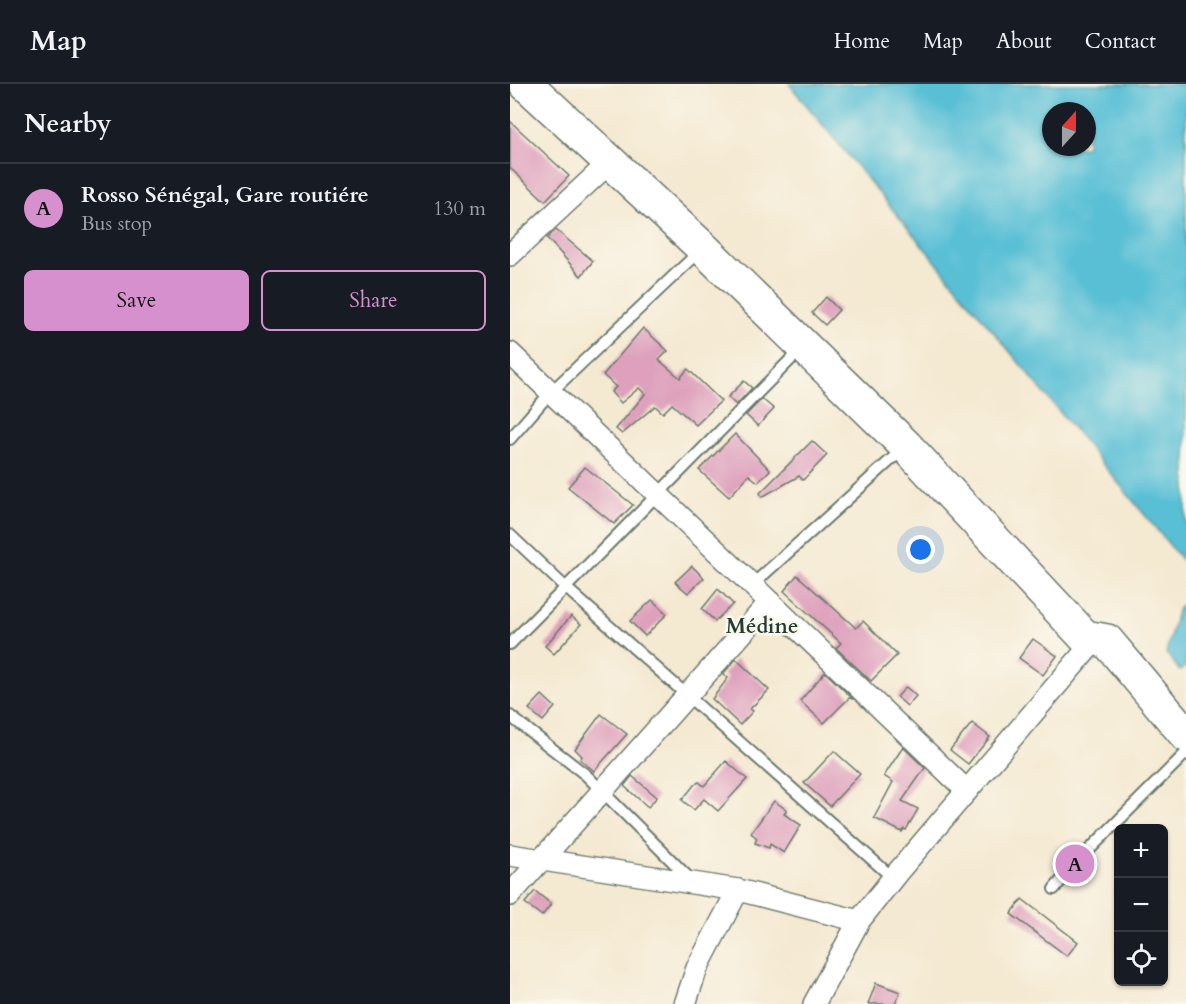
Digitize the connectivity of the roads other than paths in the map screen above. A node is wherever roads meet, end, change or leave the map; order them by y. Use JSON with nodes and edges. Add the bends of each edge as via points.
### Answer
{"nodes":[{"id":1,"x":526,"y":84,"type":"edge"},
{"id":2,"x":610,"y":162,"type":"junction"},
{"id":3,"x":703,"y":248,"type":"junction"},
{"id":4,"x":510,"y":255,"type":"edge"},
{"id":5,"x":804,"y":346,"type":"junction"},
{"id":6,"x":510,"y":354,"type":"edge"},
{"id":7,"x":550,"y":393,"type":"junction"},
{"id":8,"x":510,"y":439,"type":"edge"},
{"id":9,"x":906,"y":446,"type":"junction"},
{"id":10,"x":658,"y":494,"type":"junction"},
{"id":11,"x":510,"y":535,"type":"edge"},
{"id":12,"x":752,"y":585,"type":"junction"},
{"id":13,"x":565,"y":587,"type":"junction"},
{"id":14,"x":770,"y":602,"type":"junction"},
{"id":15,"x":1096,"y":639,"type":"junction"},
{"id":16,"x":510,"y":644,"type":"edge"},
{"id":17,"x":686,"y":694,"type":"junction"},
{"id":18,"x":510,"y":717,"type":"edge"},
{"id":19,"x":1186,"y":735,"type":"edge"},
{"id":20,"x":1186,"y":753,"type":"edge"},
{"id":21,"x":967,"y":791,"type":"junction"},
{"id":22,"x":603,"y":792,"type":"junction"},
{"id":23,"x":510,"y":855,"type":"edge"},
{"id":24,"x":542,"y":860,"type":"junction"},
{"id":25,"x":893,"y":878,"type":"junction"},
{"id":26,"x":693,"y":882,"type":"junction"},
{"id":27,"x":1054,"y":889,"type":"dead end"},
{"id":28,"x":738,"y":890,"type":"junction"},
{"id":29,"x":510,"y":895,"type":"edge"},
{"id":30,"x":859,"y":921,"type":"junction"},
{"id":31,"x":685,"y":1004,"type":"edge"},
{"id":32,"x":814,"y":1004,"type":"edge"}],
"edges":[{"from":1,"to":2,"type":"highway"},
{"from":2,"to":3,"type":"highway"},
{"from":2,"to":4,"type":"street"},
{"from":3,"to":5,"type":"highway"},
{"from":3,"to":7,"type":"lane"},
{"from":5,"to":9,"type":"highway"},
{"from":5,"to":10,"type":"lane"},
{"from":6,"to":7,"type":"street"},
{"from":7,"to":8,"type":"lane"},
{"from":7,"to":10,"type":"street"},
{"from":9,"to":12,"type":"lane"},
{"from":9,"to":15,"type":"highway","via":[[1085,637]]},
{"from":10,"to":12,"type":"street"},
{"from":10,"to":13,"type":"lane"},
{"from":11,"to":13,"type":"lane"},
{"from":12,"to":14,"type":"street"},
{"from":13,"to":16,"type":"lane"},
{"from":13,"to":17,"type":"lane"},
{"from":14,"to":17,"type":"street"},
{"from":14,"to":21,"type":"street"},
{"from":15,"to":19,"type":"highway","via":[[1107,641]]},
{"from":15,"to":21,"type":"street"},
{"from":17,"to":22,"type":"street"},
{"from":17,"to":25,"type":"lane"},
{"from":18,"to":22,"type":"lane"},
{"from":20,"to":27,"type":"lane"},
{"from":21,"to":25,"type":"street"},
{"from":22,"to":24,"type":"street"},
{"from":22,"to":26,"type":"lane"},
{"from":23,"to":24,"type":"street"},
{"from":24,"to":26,"type":"street"},
{"from":24,"to":29,"type":"street"},
{"from":25,"to":30,"type":"street"},
{"from":26,"to":28,"type":"street"},
{"from":28,"to":30,"type":"street"},
{"from":28,"to":31,"type":"street","via":[[697,968]]},
{"from":30,"to":32,"type":"street"}]}
